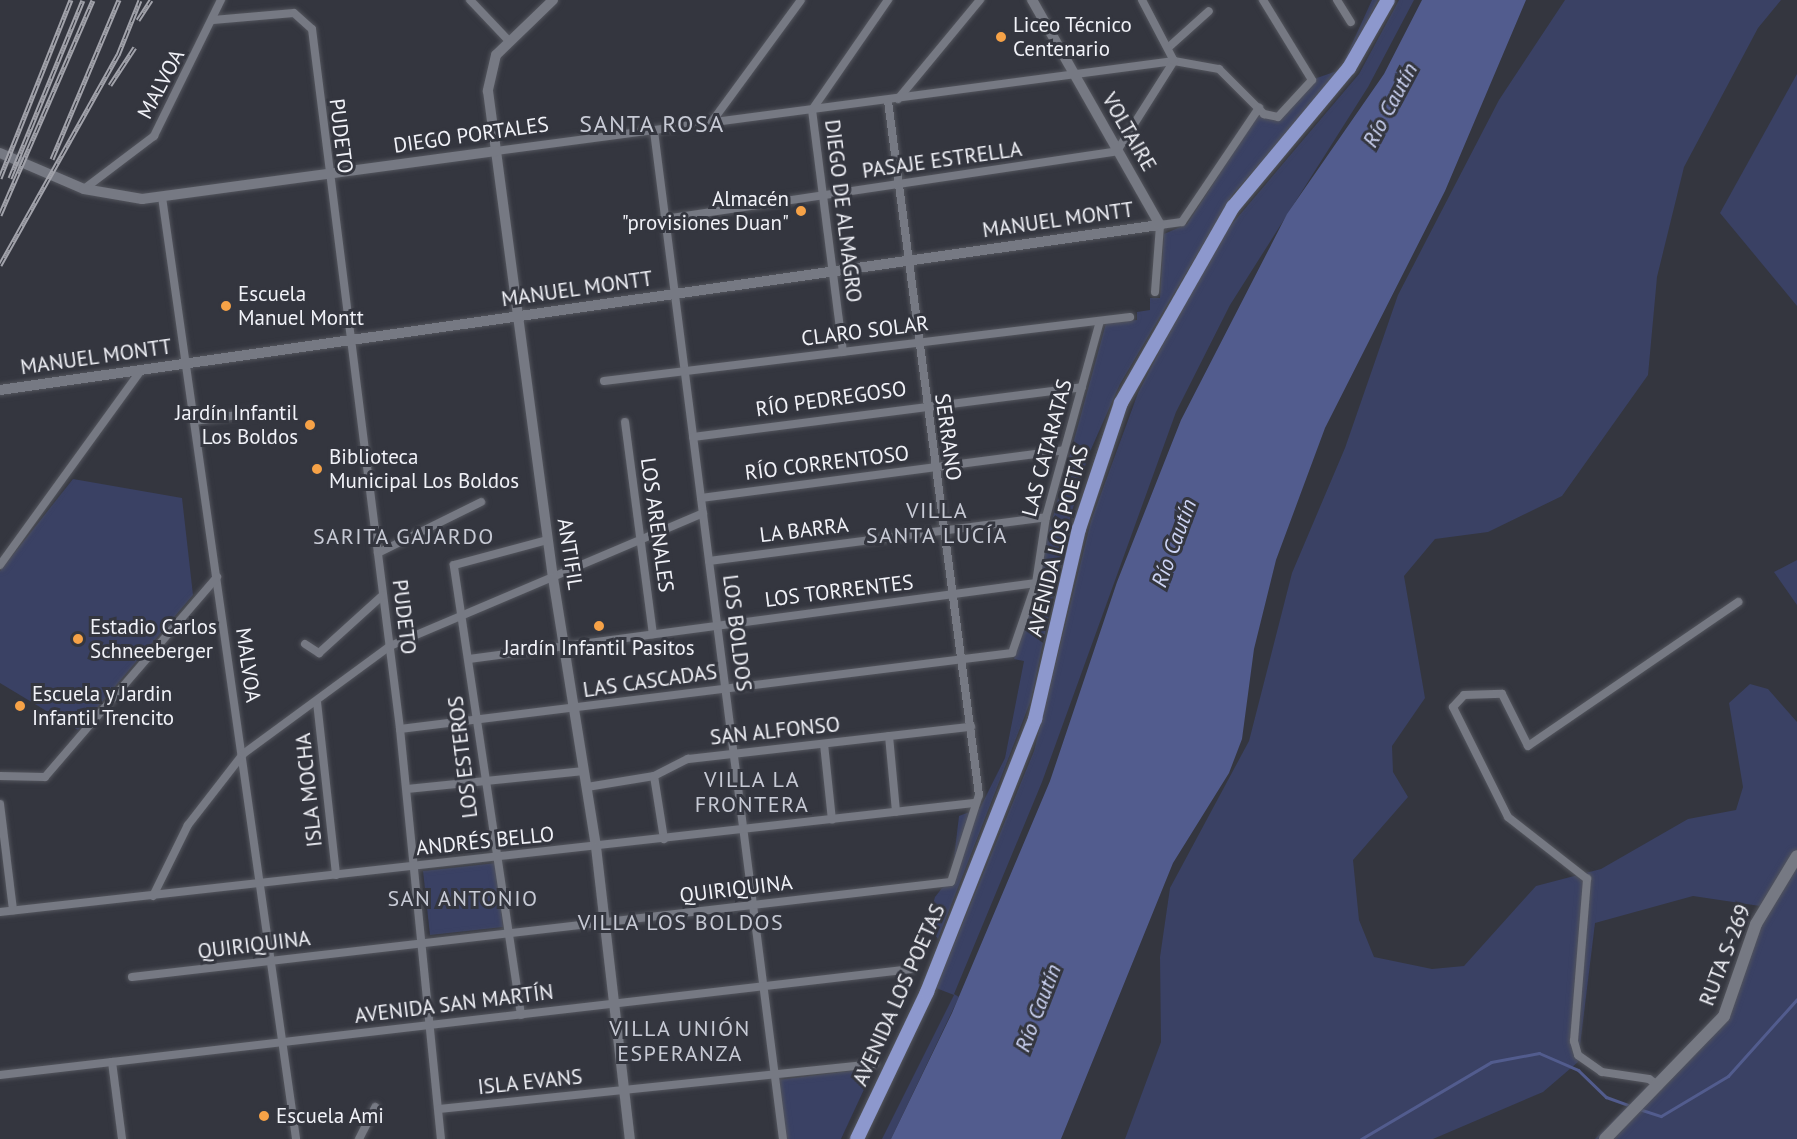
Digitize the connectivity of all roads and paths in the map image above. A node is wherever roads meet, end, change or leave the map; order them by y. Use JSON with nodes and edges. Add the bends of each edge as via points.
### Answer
{"nodes":[{"id":1,"x":221,"y":0,"type":"edge"},
{"id":2,"x":470,"y":0,"type":"edge"},
{"id":3,"x":553,"y":0,"type":"edge"},
{"id":4,"x":801,"y":0,"type":"edge"},
{"id":5,"x":888,"y":0,"type":"edge"},
{"id":6,"x":980,"y":0,"type":"edge"},
{"id":7,"x":1032,"y":0,"type":"edge"},
{"id":8,"x":1142,"y":0,"type":"edge"},
{"id":9,"x":1263,"y":0,"type":"edge"},
{"id":10,"x":1337,"y":0,"type":"edge"},
{"id":11,"x":1388,"y":0,"type":"edge"},
{"id":12,"x":1209,"y":11,"type":"dead end"},
{"id":13,"x":213,"y":20,"type":"junction"},
{"id":14,"x":1351,"y":22,"type":"dead end"},
{"id":15,"x":508,"y":41,"type":"junction"},
{"id":16,"x":1170,"y":46,"type":"junction"},
{"id":17,"x":1174,"y":61,"type":"junction"},
{"id":18,"x":1075,"y":76,"type":"junction"},
{"id":19,"x":898,"y":99,"type":"junction"},
{"id":20,"x":888,"y":101,"type":"junction"},
{"id":21,"x":1259,"y":108,"type":"junction"},
{"id":22,"x":812,"y":110,"type":"junction"},
{"id":23,"x":711,"y":123,"type":"junction"},
{"id":24,"x":654,"y":131,"type":"junction"},
{"id":25,"x":495,"y":151,"type":"junction"},
{"id":26,"x":1117,"y":151,"type":"junction"},
{"id":27,"x":0,"y":153,"type":"edge"},
{"id":28,"x":327,"y":174,"type":"junction"},
{"id":29,"x":899,"y":184,"type":"junction"},
{"id":30,"x":84,"y":189,"type":"junction"},
{"id":31,"x":821,"y":195,"type":"junction"},
{"id":32,"x":162,"y":197,"type":"junction"},
{"id":33,"x":664,"y":219,"type":"junction"},
{"id":34,"x":1160,"y":225,"type":"junction"},
{"id":35,"x":909,"y":261,"type":"junction"},
{"id":36,"x":831,"y":272,"type":"junction"},
{"id":37,"x":1155,"y":292,"type":"dead end"},
{"id":38,"x":671,"y":295,"type":"junction"},
{"id":39,"x":516,"y":317,"type":"junction"},
{"id":40,"x":1130,"y":317,"type":"dead end"},
{"id":41,"x":1100,"y":321,"type":"junction"},
{"id":42,"x":350,"y":341,"type":"junction"},
{"id":43,"x":917,"y":343,"type":"junction"},
{"id":44,"x":843,"y":352,"type":"junction"},
{"id":45,"x":185,"y":364,"type":"junction"},
{"id":46,"x":141,"y":370,"type":"junction"},
{"id":47,"x":683,"y":370,"type":"junction"},
{"id":48,"x":604,"y":381,"type":"dead end"},
{"id":49,"x":1082,"y":387,"type":"junction"},
{"id":50,"x":0,"y":390,"type":"edge"},
{"id":51,"x":926,"y":405,"type":"junction"},
{"id":52,"x":259,"y":412,"type":"dead end"},
{"id":53,"x":194,"y":421,"type":"junction"},
{"id":54,"x":624,"y":422,"type":"dead end"},
{"id":55,"x":693,"y":437,"type":"junction"},
{"id":56,"x":1064,"y":450,"type":"junction"},
{"id":57,"x":934,"y":467,"type":"junction"},
{"id":58,"x":701,"y":498,"type":"junction"},
{"id":59,"x":481,"y":502,"type":"dead end"},
{"id":60,"x":703,"y":513,"type":"junction"},
{"id":61,"x":1046,"y":517,"type":"junction"},
{"id":62,"x":944,"y":530,"type":"junction"},
{"id":63,"x":547,"y":540,"type":"junction"},
{"id":64,"x":641,"y":540,"type":"junction"},
{"id":65,"x":378,"y":553,"type":"junction"},
{"id":66,"x":709,"y":561,"type":"junction"},
{"id":67,"x":0,"y":565,"type":"edge"},
{"id":68,"x":217,"y":577,"type":"junction"},
{"id":69,"x":553,"y":578,"type":"junction"},
{"id":70,"x":1036,"y":583,"type":"junction"},
{"id":71,"x":952,"y":594,"type":"junction"},
{"id":72,"x":383,"y":595,"type":"junction"},
{"id":73,"x":1738,"y":602,"type":"dead end"},
{"id":74,"x":463,"y":616,"type":"junction"},
{"id":75,"x":717,"y":625,"type":"junction"},
{"id":76,"x":653,"y":634,"type":"junction"},
{"id":77,"x":305,"y":644,"type":"dead end"},
{"id":78,"x":390,"y":646,"type":"junction"},
{"id":79,"x":565,"y":646,"type":"junction"},
{"id":80,"x":1012,"y":653,"type":"joint"},
{"id":81,"x":469,"y":659,"type":"junction"},
{"id":82,"x":962,"y":661,"type":"junction"},
{"id":83,"x":726,"y":689,"type":"junction"},
{"id":84,"x":317,"y":702,"type":"junction"},
{"id":85,"x":575,"y":709,"type":"junction"},
{"id":86,"x":478,"y":720,"type":"junction"},
{"id":87,"x":971,"y":727,"type":"junction"},
{"id":88,"x":400,"y":729,"type":"junction"},
{"id":89,"x":889,"y":736,"type":"junction"},
{"id":90,"x":824,"y":744,"type":"junction"},
{"id":91,"x":734,"y":753,"type":"junction"},
{"id":92,"x":243,"y":754,"type":"junction"},
{"id":93,"x":584,"y":771,"type":"junction"},
{"id":94,"x":0,"y":776,"type":"edge"},
{"id":95,"x":654,"y":776,"type":"junction"},
{"id":96,"x":485,"y":781,"type":"junction"},
{"id":97,"x":587,"y":787,"type":"junction"},
{"id":98,"x":407,"y":789,"type":"junction"},
{"id":99,"x":974,"y":803,"type":"junction"},
{"id":100,"x":0,"y":804,"type":"edge"},
{"id":101,"x":897,"y":812,"type":"junction"},
{"id":102,"x":832,"y":820,"type":"junction"},
{"id":103,"x":744,"y":830,"type":"junction"},
{"id":104,"x":664,"y":840,"type":"junction"},
{"id":105,"x":596,"y":848,"type":"junction"},
{"id":106,"x":1797,"y":856,"type":"edge"},
{"id":107,"x":496,"y":858,"type":"junction"},
{"id":108,"x":415,"y":866,"type":"junction"},
{"id":109,"x":336,"y":875,"type":"junction"},
{"id":110,"x":951,"y":882,"type":"joint"},
{"id":111,"x":261,"y":883,"type":"junction"},
{"id":112,"x":153,"y":896,"type":"junction"},
{"id":113,"x":753,"y":905,"type":"junction"},
{"id":114,"x":13,"y":910,"type":"junction"},
{"id":115,"x":0,"y":912,"type":"edge"},
{"id":116,"x":605,"y":922,"type":"junction"},
{"id":117,"x":509,"y":933,"type":"junction"},
{"id":118,"x":424,"y":943,"type":"junction"},
{"id":119,"x":271,"y":961,"type":"junction"},
{"id":120,"x":912,"y":969,"type":"dead end"},
{"id":121,"x":132,"y":977,"type":"dead end"},
{"id":122,"x":764,"y":987,"type":"junction"},
{"id":123,"x":614,"y":1004,"type":"junction"},
{"id":124,"x":521,"y":1015,"type":"junction"},
{"id":125,"x":433,"y":1025,"type":"junction"},
{"id":126,"x":282,"y":1042,"type":"junction"},
{"id":127,"x":112,"y":1062,"type":"junction"},
{"id":128,"x":875,"y":1064,"type":"dead end"},
{"id":129,"x":775,"y":1074,"type":"junction"},
{"id":130,"x":0,"y":1075,"type":"edge"},
{"id":131,"x":1657,"y":1089,"type":"junction"},
{"id":132,"x":624,"y":1090,"type":"junction"},
{"id":133,"x":375,"y":1107,"type":"dead end"},
{"id":134,"x":439,"y":1110,"type":"junction"},
{"id":135,"x":122,"y":1139,"type":"edge"},
{"id":136,"x":296,"y":1139,"type":"edge"},
{"id":137,"x":360,"y":1139,"type":"edge"},
{"id":138,"x":441,"y":1139,"type":"edge"},
{"id":139,"x":630,"y":1139,"type":"edge"},
{"id":140,"x":783,"y":1139,"type":"edge"},
{"id":141,"x":857,"y":1139,"type":"edge"},
{"id":142,"x":1605,"y":1139,"type":"edge"}],
"edges":[{"from":1,"to":13,"type":"street","name":"MALVOA"},
{"from":2,"to":15,"type":"street"},
{"from":3,"to":15,"type":"street","name":"ANTIFIL"},
{"from":4,"to":23,"type":"street"},
{"from":5,"to":22,"type":"street"},
{"from":6,"to":19,"type":"street"},
{"from":7,"to":18,"type":"street","name":"VOLTAIRE"},
{"from":8,"to":16,"type":"street"},
{"from":9,"to":21,"type":"street","via":[[1310,74],[1311,87],[1283,114],[1271,117]]},
{"from":10,"to":14,"type":"street"},
{"from":11,"to":141,"type":"main road","name":"AVENIDA LOS POETAS","via":[[1349,68],[1233,207],[1121,403],[1078,529],[1031,729],[927,992]]},
{"from":12,"to":16,"type":"street"},
{"from":13,"to":28,"type":"street","name":"PUDETO","via":[[294,13],[310,24]]},
{"from":13,"to":30,"type":"street","name":"MALVOA","via":[[154,136]]},
{"from":15,"to":25,"type":"street","name":"ANTIFIL","via":[[488,75]]},
{"from":16,"to":17,"type":"street"},
{"from":17,"to":18,"type":"street","name":"DIEGO PORTALES"},
{"from":17,"to":21,"type":"street","name":"DIEGO PORTALES","via":[[1219,69]]},
{"from":17,"to":26,"type":"street"},
{"from":18,"to":19,"type":"street","name":"DIEGO PORTALES"},
{"from":18,"to":26,"type":"street","name":"VOLTAIRE"},
{"from":19,"to":20,"type":"street","name":"DIEGO PORTALES"},
{"from":20,"to":22,"type":"street","name":"DIEGO PORTALES"},
{"from":20,"to":29,"type":"street","name":"SERRANO"},
{"from":21,"to":34,"type":"street","via":[[1182,222]]},
{"from":22,"to":23,"type":"street","name":"DIEGO PORTALES"},
{"from":22,"to":31,"type":"street","name":"DIEGO DE ALMAGRO"},
{"from":23,"to":24,"type":"street","name":"DIEGO PORTALES"},
{"from":24,"to":25,"type":"street","name":"DIEGO PORTALES"},
{"from":24,"to":33,"type":"street","name":"LOS BOLDOS"},
{"from":25,"to":28,"type":"street","name":"DIEGO PORTALES"},
{"from":25,"to":39,"type":"street","name":"ANTIFIL"},
{"from":26,"to":29,"type":"street","name":"PASAJE ESTRELLA"},
{"from":26,"to":34,"type":"street","name":"VOLTAIRE"},
{"from":27,"to":30,"type":"street","name":"DIEGO PORTALES"},
{"from":28,"to":32,"type":"street","name":"DIEGO PORTALES"},
{"from":28,"to":42,"type":"street","name":"PUDETO"},
{"from":29,"to":31,"type":"street","name":"PASAJE ESTRELLA"},
{"from":29,"to":35,"type":"street","name":"SERRANO"},
{"from":30,"to":32,"type":"street","name":"DIEGO PORTALES","via":[[130,199]]},
{"from":31,"to":33,"type":"street","name":"PASAJE ESTRELLA"},
{"from":31,"to":36,"type":"street","name":"DIEGO DE ALMAGRO"},
{"from":32,"to":45,"type":"street","name":"MALVOA"},
{"from":33,"to":38,"type":"street","name":"LOS BOLDOS"},
{"from":34,"to":35,"type":"street","name":"MANUEL MONTT"},
{"from":34,"to":37,"type":"street"},
{"from":35,"to":36,"type":"street","name":"MANUEL MONTT"},
{"from":35,"to":43,"type":"street","name":"SERRANO"},
{"from":36,"to":38,"type":"street","name":"MANUEL MONTT"},
{"from":36,"to":44,"type":"street","name":"DIEGO DE ALMAGRO"},
{"from":38,"to":39,"type":"street","name":"MANUEL MONTT"},
{"from":38,"to":47,"type":"street","name":"LOS BOLDOS"},
{"from":39,"to":42,"type":"street","name":"MANUEL MONTT"},
{"from":39,"to":63,"type":"street","name":"ANTIFIL"},
{"from":40,"to":41,"type":"street","name":"CLARO SOLAR"},
{"from":41,"to":43,"type":"street","name":"CLARO SOLAR"},
{"from":41,"to":49,"type":"street","name":"LAS CATARATAS"},
{"from":42,"to":45,"type":"street","name":"MANUEL MONTT"},
{"from":42,"to":65,"type":"street","name":"PUDETO"},
{"from":43,"to":44,"type":"street","name":"CLARO SOLAR"},
{"from":43,"to":51,"type":"street","name":"SERRANO"},
{"from":44,"to":47,"type":"street","name":"CLARO SOLAR"},
{"from":45,"to":46,"type":"street","name":"MANUEL MONTT"},
{"from":45,"to":53,"type":"street","name":"MALVOA"},
{"from":46,"to":50,"type":"street","name":"MANUEL MONTT"},
{"from":46,"to":67,"type":"street"},
{"from":47,"to":48,"type":"street","name":"CLARO SOLAR"},
{"from":47,"to":55,"type":"street","name":"LOS BOLDOS"},
{"from":49,"to":51,"type":"street","name":"RÍO PEDREGOSO"},
{"from":49,"to":56,"type":"street","name":"LAS CATARATAS"},
{"from":51,"to":55,"type":"street","name":"RÍO PEDREGOSO"},
{"from":51,"to":57,"type":"street","name":"SERRANO"},
{"from":52,"to":53,"type":"street"},
{"from":53,"to":68,"type":"street","name":"MALVOA"},
{"from":54,"to":64,"type":"street","name":"LOS ARENALES"},
{"from":55,"to":58,"type":"street","name":"LOS BOLDOS"},
{"from":56,"to":57,"type":"street","name":"RÍO CORRENTOSO"},
{"from":56,"to":61,"type":"street","name":"LAS CATARATAS"},
{"from":57,"to":58,"type":"street","name":"RÍO CORRENTOSO"},
{"from":57,"to":62,"type":"street","name":"SERRANO"},
{"from":58,"to":60,"type":"street","name":"LOS BOLDOS"},
{"from":59,"to":65,"type":"street"},
{"from":60,"to":64,"type":"street"},
{"from":60,"to":66,"type":"street","name":"LOS BOLDOS"},
{"from":61,"to":62,"type":"street","name":"LA BARRA"},
{"from":61,"to":70,"type":"street","name":"LAS CATARATAS"},
{"from":62,"to":66,"type":"street","name":"LA BARRA"},
{"from":62,"to":71,"type":"street","name":"SERRANO"},
{"from":63,"to":69,"type":"street","name":"ANTIFIL"},
{"from":63,"to":74,"type":"street","name":"LOS ESTEROS","via":[[454,565]]},
{"from":64,"to":69,"type":"street"},
{"from":64,"to":76,"type":"street","name":"LOS ARENALES"},
{"from":65,"to":72,"type":"street","name":"PUDETO"},
{"from":66,"to":75,"type":"street","name":"LOS BOLDOS"},
{"from":68,"to":92,"type":"street","name":"MALVOA"},
{"from":68,"to":94,"type":"street","via":[[45,777]]},
{"from":69,"to":74,"type":"street"},
{"from":69,"to":79,"type":"street","name":"ANTIFIL"},
{"from":70,"to":71,"type":"street","name":"LOS TORRENTES"},
{"from":70,"to":80,"type":"street","name":"LAS CATARATAS"},
{"from":71,"to":75,"type":"street","name":"LOS TORRENTES"},
{"from":71,"to":82,"type":"street","name":"SERRANO"},
{"from":72,"to":77,"type":"street","via":[[319,653]]},
{"from":72,"to":78,"type":"street","name":"PUDETO"},
{"from":73,"to":131,"type":"street","via":[[1528,746],[1503,694],[1464,695],[1452,707],[1508,817],[1574,866],[1589,886],[1574,1041],[1578,1054],[1602,1072],[1649,1079]]},
{"from":74,"to":78,"type":"street"},
{"from":74,"to":81,"type":"street","name":"LOS ESTEROS"},
{"from":75,"to":76,"type":"street","name":"LOS TORRENTES"},
{"from":75,"to":83,"type":"street","name":"LOS BOLDOS"},
{"from":76,"to":79,"type":"street","name":"LOS TORRENTES"},
{"from":78,"to":84,"type":"street"},
{"from":78,"to":88,"type":"street","name":"PUDETO"},
{"from":79,"to":81,"type":"street","name":"LOS TORRENTES"},
{"from":79,"to":85,"type":"street","name":"ANTIFIL"},
{"from":80,"to":82,"type":"street","name":"LAS CASCADAS"},
{"from":81,"to":86,"type":"street","name":"LOS ESTEROS"},
{"from":82,"to":83,"type":"street","name":"LAS CASCADAS"},
{"from":82,"to":87,"type":"street","name":"SERRANO"},
{"from":83,"to":85,"type":"street","name":"LAS CASCADAS"},
{"from":83,"to":91,"type":"street","name":"LOS BOLDOS"},
{"from":84,"to":92,"type":"street"},
{"from":84,"to":109,"type":"street","name":"ISLA MOCHA"},
{"from":85,"to":86,"type":"street","name":"LAS CASCADAS"},
{"from":85,"to":93,"type":"street","name":"ANTIFIL"},
{"from":86,"to":88,"type":"street","name":"LAS CASCADAS"},
{"from":86,"to":96,"type":"street","name":"LOS ESTEROS"},
{"from":87,"to":89,"type":"street","name":"SAN ALFONSO"},
{"from":87,"to":99,"type":"street","name":"SERRANO","via":[[979,795]]},
{"from":88,"to":98,"type":"street","name":"PUDETO"},
{"from":89,"to":90,"type":"street","name":"SAN ALFONSO"},
{"from":89,"to":101,"type":"street"},
{"from":90,"to":91,"type":"street","name":"SAN ALFONSO"},
{"from":90,"to":102,"type":"street"},
{"from":91,"to":95,"type":"street","name":"SAN ALFONSO","via":[[688,759]]},
{"from":91,"to":103,"type":"street","name":"LOS BOLDOS"},
{"from":92,"to":111,"type":"street","name":"MALVOA"},
{"from":92,"to":112,"type":"street","via":[[188,825]]},
{"from":93,"to":96,"type":"street"},
{"from":93,"to":97,"type":"street","name":"ANTIFIL"},
{"from":95,"to":97,"type":"street","name":"SAN ALFONSO"},
{"from":95,"to":104,"type":"street"},
{"from":96,"to":98,"type":"street"},
{"from":96,"to":107,"type":"street","name":"LOS ESTEROS"},
{"from":97,"to":105,"type":"street","name":"ANTIFIL"},
{"from":98,"to":108,"type":"street","name":"PUDETO"},
{"from":99,"to":101,"type":"street","name":"ANDRÉS BELLO"},
{"from":99,"to":110,"type":"street","name":"SERRANO"},
{"from":100,"to":114,"type":"street"},
{"from":101,"to":102,"type":"street","name":"ANDRÉS BELLO"},
{"from":102,"to":103,"type":"street","name":"ANDRÉS BELLO"},
{"from":103,"to":104,"type":"street","name":"ANDRÉS BELLO"},
{"from":103,"to":113,"type":"street","name":"LOS BOLDOS"},
{"from":104,"to":105,"type":"street","name":"ANDRÉS BELLO"},
{"from":105,"to":107,"type":"street","name":"ANDRÉS BELLO"},
{"from":105,"to":116,"type":"street","name":"ANTIFIL"},
{"from":106,"to":131,"type":"main road","name":"RUTA S-269","via":[[1756,924],[1724,1016]]},
{"from":107,"to":108,"type":"street","name":"ANDRÉS BELLO"},
{"from":107,"to":117,"type":"street","name":"LOS ESTEROS"},
{"from":108,"to":109,"type":"street","name":"ANDRÉS BELLO"},
{"from":108,"to":118,"type":"street","name":"PUDETO"},
{"from":109,"to":111,"type":"street","name":"ANDRÉS BELLO"},
{"from":110,"to":113,"type":"street","name":"QUIRIQUINA"},
{"from":111,"to":112,"type":"street","name":"ANDRÉS BELLO"},
{"from":111,"to":119,"type":"street","name":"MALVOA"},
{"from":112,"to":114,"type":"street","name":"ANDRÉS BELLO"},
{"from":113,"to":116,"type":"street","name":"QUIRIQUINA"},
{"from":113,"to":122,"type":"street","name":"LOS BOLDOS"},
{"from":114,"to":115,"type":"street","name":"ANDRÉS BELLO"},
{"from":116,"to":117,"type":"street","name":"QUIRIQUINA"},
{"from":116,"to":123,"type":"street","name":"ANTIFIL"},
{"from":117,"to":118,"type":"street","name":"QUIRIQUINA"},
{"from":117,"to":124,"type":"street","name":"LOS ESTEROS"},
{"from":118,"to":119,"type":"street","name":"QUIRIQUINA"},
{"from":118,"to":125,"type":"street","name":"PUDETO"},
{"from":119,"to":121,"type":"street","name":"QUIRIQUINA"},
{"from":119,"to":126,"type":"street","name":"MALVOA"},
{"from":120,"to":122,"type":"street","name":"AVENIDA SAN MARTÍN"},
{"from":122,"to":123,"type":"street","name":"AVENIDA SAN MARTÍN"},
{"from":122,"to":129,"type":"street","name":"LOS BOLDOS"},
{"from":123,"to":124,"type":"street","name":"AVENIDA SAN MARTÍN"},
{"from":123,"to":132,"type":"street","name":"ANTIFIL"},
{"from":124,"to":125,"type":"street","name":"AVENIDA SAN MARTÍN"},
{"from":125,"to":126,"type":"street","name":"AVENIDA SAN MARTÍN"},
{"from":125,"to":134,"type":"street","name":"PUDETO"},
{"from":126,"to":127,"type":"street","name":"AVENIDA SAN MARTÍN"},
{"from":126,"to":136,"type":"street","name":"MALVOA"},
{"from":127,"to":130,"type":"street","name":"AVENIDA SAN MARTÍN"},
{"from":127,"to":135,"type":"street"},
{"from":128,"to":129,"type":"street","name":"ISLA EVANS"},
{"from":129,"to":132,"type":"street","name":"ISLA EVANS"},
{"from":129,"to":140,"type":"street","name":"LOS BOLDOS"},
{"from":131,"to":142,"type":"main road","name":"RUTA S-269"},
{"from":132,"to":134,"type":"street","name":"ISLA EVANS"},
{"from":132,"to":139,"type":"street","name":"ANTIFIL"},
{"from":133,"to":137,"type":"street"},
{"from":134,"to":138,"type":"street","name":"PUDETO"}]}
